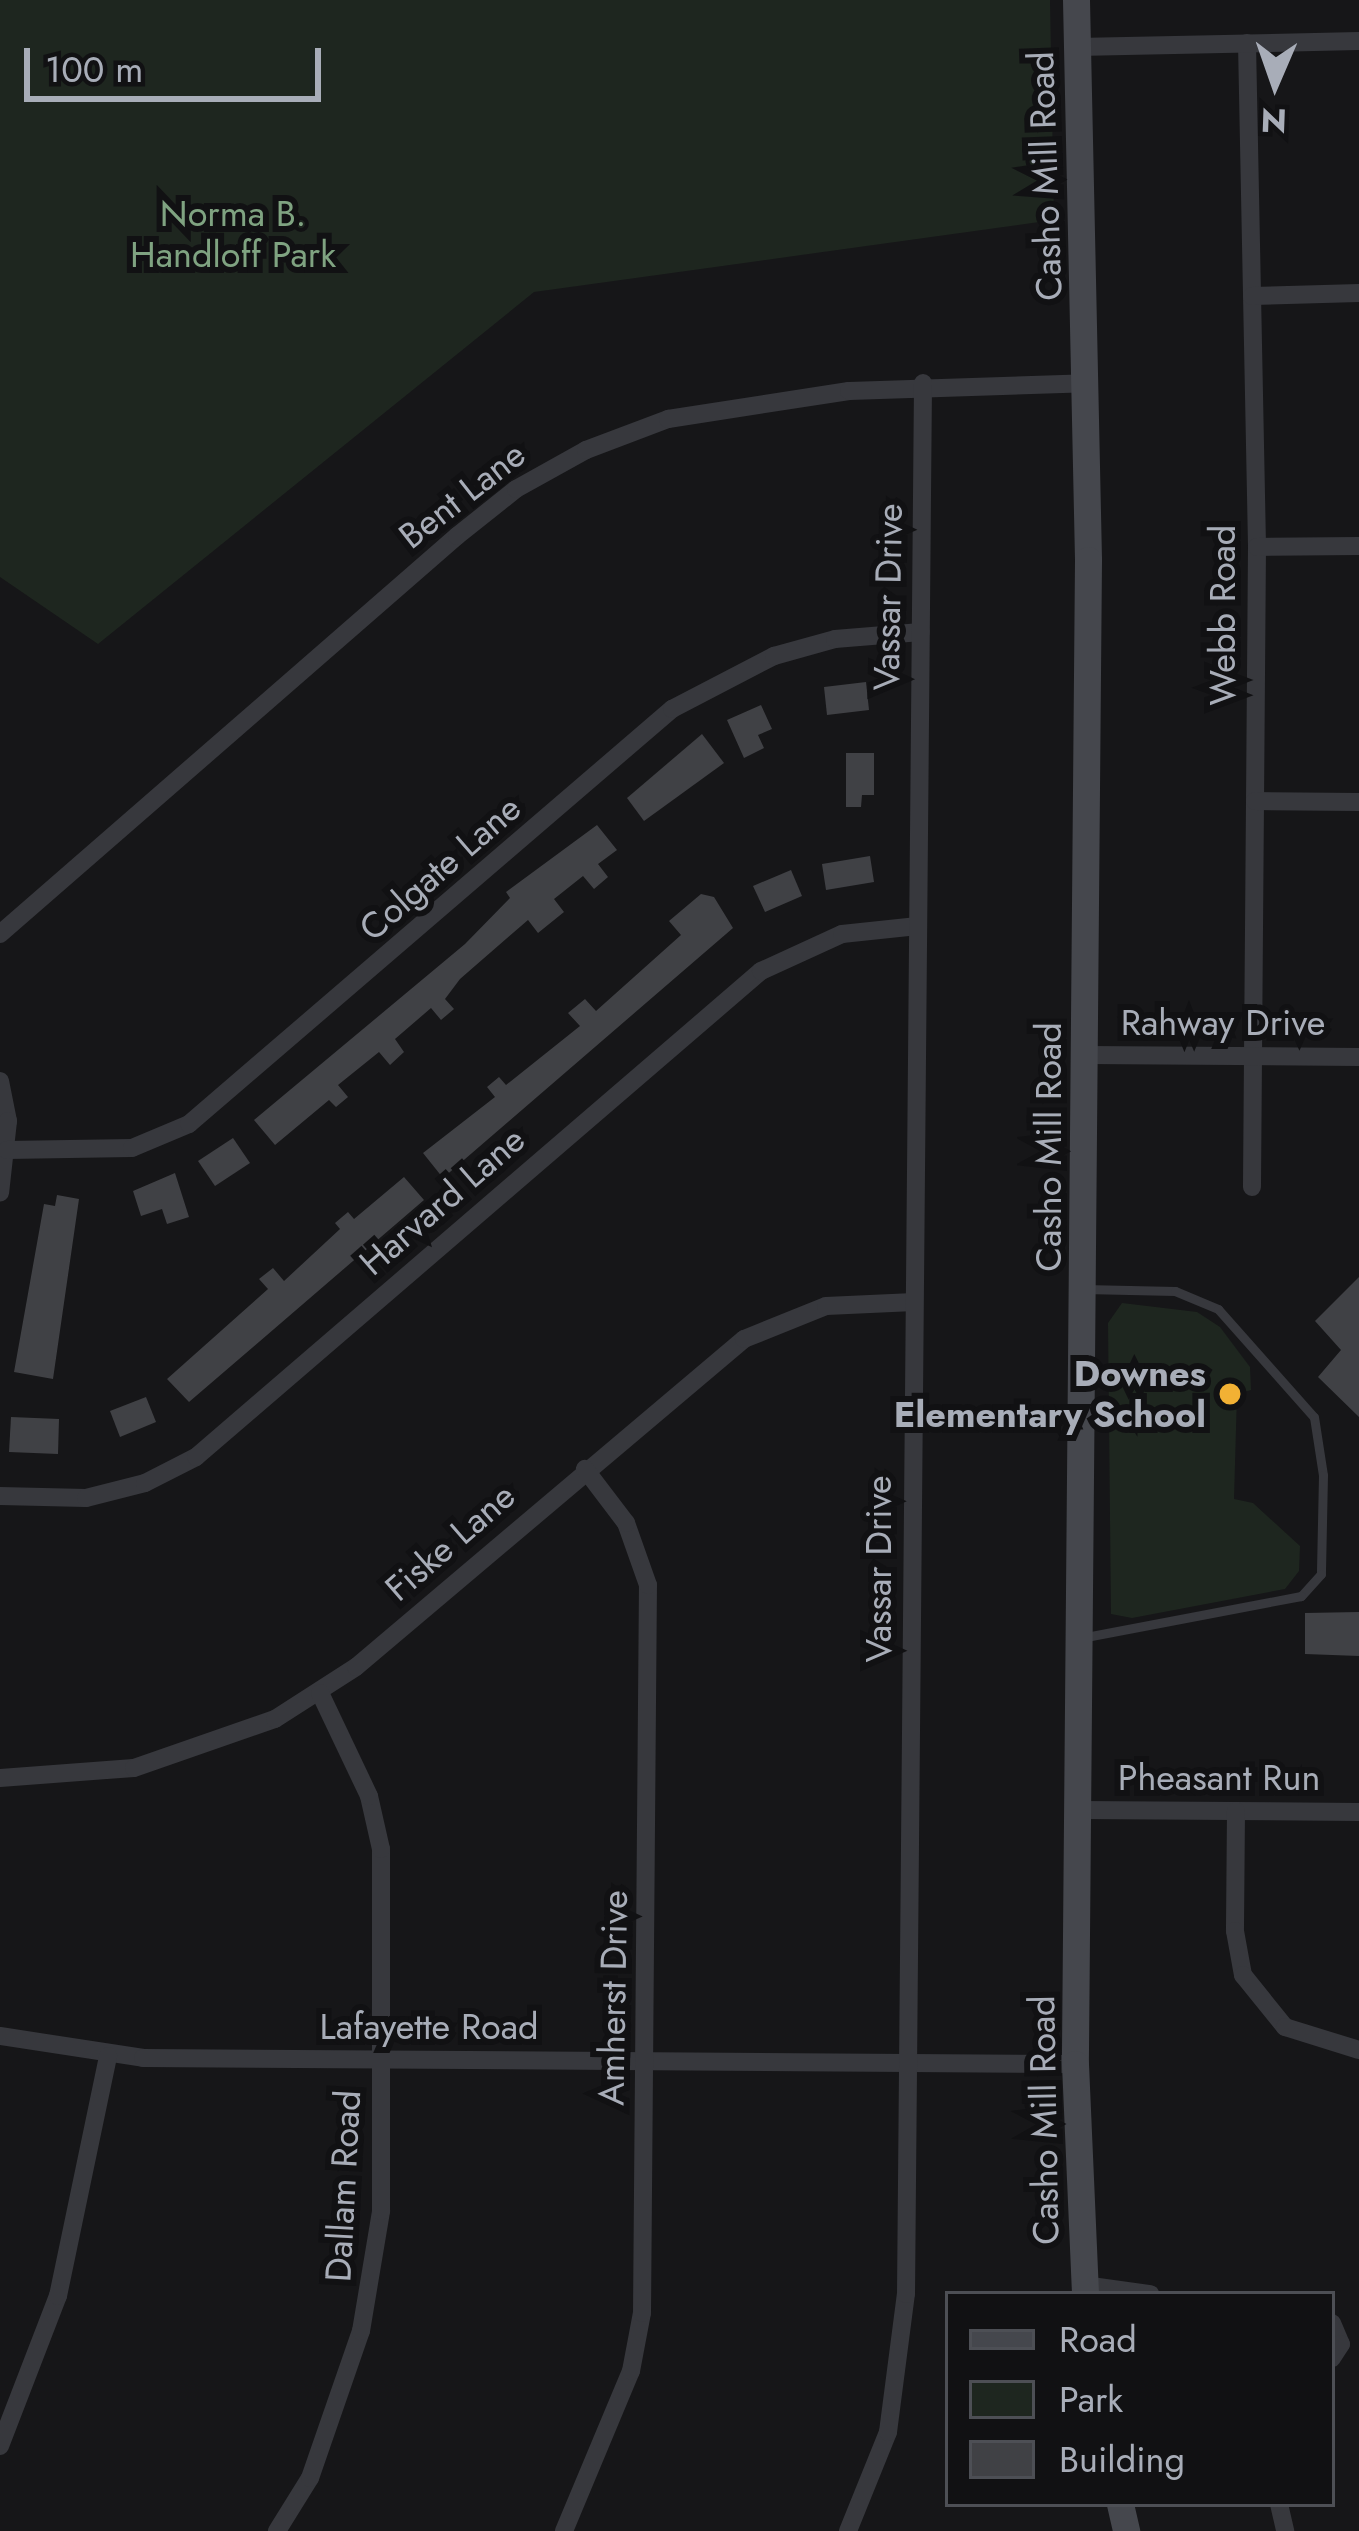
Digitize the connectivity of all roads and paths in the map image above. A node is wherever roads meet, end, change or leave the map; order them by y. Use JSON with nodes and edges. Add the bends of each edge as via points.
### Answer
{"nodes":[{"id":1,"x":1076,"y":0,"type":"edge"},
{"id":2,"x":1359,"y":41,"type":"edge"},
{"id":3,"x":1246,"y":43,"type":"junction"},
{"id":4,"x":1077,"y":47,"type":"junction"},
{"id":5,"x":1359,"y":293,"type":"edge"},
{"id":6,"x":1252,"y":296,"type":"junction"},
{"id":7,"x":923,"y":383,"type":"junction"},
{"id":8,"x":1086,"y":383,"type":"junction"},
{"id":9,"x":1359,"y":546,"type":"edge"},
{"id":10,"x":1257,"y":547,"type":"junction"},
{"id":11,"x":921,"y":632,"type":"junction"},
{"id":12,"x":1255,"y":801,"type":"junction"},
{"id":13,"x":1359,"y":802,"type":"edge"},
{"id":14,"x":918,"y":926,"type":"junction"},
{"id":15,"x":0,"y":934,"type":"edge"},
{"id":16,"x":1086,"y":1055,"type":"junction"},
{"id":17,"x":1253,"y":1056,"type":"junction"},
{"id":18,"x":1359,"y":1057,"type":"edge"},
{"id":19,"x":0,"y":1081,"type":"edge"},
{"id":20,"x":7,"y":1150,"type":"junction"},
{"id":21,"x":1252,"y":1187,"type":"dead end"},
{"id":22,"x":0,"y":1193,"type":"edge"},
{"id":23,"x":1084,"y":1289,"type":"junction"},
{"id":24,"x":914,"y":1302,"type":"junction"},
{"id":25,"x":585,"y":1469,"type":"junction"},
{"id":26,"x":0,"y":1496,"type":"edge"},
{"id":27,"x":1080,"y":1638,"type":"junction"},
{"id":28,"x":320,"y":1693,"type":"junction"},
{"id":29,"x":0,"y":1778,"type":"edge"},
{"id":30,"x":1079,"y":1810,"type":"junction"},
{"id":31,"x":1236,"y":1811,"type":"junction"},
{"id":32,"x":1359,"y":1812,"type":"edge"},
{"id":33,"x":0,"y":2036,"type":"edge"},
{"id":34,"x":1359,"y":2050,"type":"edge"},
{"id":35,"x":108,"y":2056,"type":"junction"},
{"id":36,"x":382,"y":2060,"type":"junction"},
{"id":37,"x":645,"y":2062,"type":"junction"},
{"id":38,"x":908,"y":2063,"type":"junction"},
{"id":39,"x":1076,"y":2064,"type":"junction"},
{"id":40,"x":1085,"y":2290,"type":"edge"},
{"id":41,"x":0,"y":2446,"type":"edge"},
{"id":42,"x":277,"y":2531,"type":"edge"},
{"id":43,"x":564,"y":2531,"type":"edge"},
{"id":44,"x":848,"y":2531,"type":"edge"}],
"edges":[{"from":1,"to":4,"type":"street","name":"Casho Mill Road"},
{"from":2,"to":3,"type":"street"},
{"from":3,"to":4,"type":"street"},
{"from":3,"to":6,"type":"street","name":"Webb Road"},
{"from":4,"to":8,"type":"street","name":"Casho Mill Road"},
{"from":5,"to":6,"type":"street"},
{"from":6,"to":10,"type":"street","name":"Webb Road"},
{"from":7,"to":8,"type":"street","name":"Bent Lane"},
{"from":7,"to":11,"type":"street","name":"Vassar Drive"},
{"from":7,"to":15,"type":"street","name":"Bent Lane","via":[[668,419],[549,469],[457,536]]},
{"from":8,"to":16,"type":"street","name":"Casho Mill Road"},
{"from":9,"to":10,"type":"street"},
{"from":10,"to":12,"type":"street","name":"Webb Road"},
{"from":11,"to":14,"type":"street","name":"Vassar Drive"},
{"from":11,"to":20,"type":"street","name":"Colgate Lane","via":[[835,639],[774,656],[672,709],[189,1124],[132,1148]]},
{"from":12,"to":13,"type":"street"},
{"from":12,"to":17,"type":"street","name":"Webb Road"},
{"from":14,"to":24,"type":"street","name":"Vassar Drive"},
{"from":14,"to":26,"type":"street","name":"Harvard Lane","via":[[842,934],[761,971],[196,1457],[145,1484],[86,1498]]},
{"from":16,"to":17,"type":"street","name":"Rahway Drive"},
{"from":16,"to":23,"type":"street","name":"Casho Mill Road"},
{"from":17,"to":18,"type":"street","name":"Rahway Drive"},
{"from":17,"to":21,"type":"street","name":"Webb Road"},
{"from":19,"to":20,"type":"street"},
{"from":20,"to":22,"type":"street"},
{"from":23,"to":27,"type":"street","name":"Casho Mill Road"},
{"from":23,"to":27,"type":"lane","via":[[1175,1291],[1218,1310],[1314,1418],[1321,1574],[1301,1596]]},
{"from":24,"to":25,"type":"street","name":"Fiske Lane","via":[[826,1306],[773,1324],[715,1358]]},
{"from":24,"to":38,"type":"street","name":"Vassar Drive"},
{"from":25,"to":28,"type":"street","name":"Fiske Lane"},
{"from":25,"to":37,"type":"street","name":"Amherst Drive","via":[[626,1523],[648,1585]]},
{"from":27,"to":30,"type":"street","name":"Casho Mill Road"},
{"from":28,"to":29,"type":"street","name":"Fiske Lane","via":[[241,1735],[169,1760],[95,1774]]},
{"from":28,"to":36,"type":"street","name":"Dallam Road","via":[[358,1769],[379,1836]]},
{"from":30,"to":31,"type":"street","name":"Pheasant Run"},
{"from":30,"to":39,"type":"street","name":"Casho Mill Road"},
{"from":31,"to":32,"type":"street","name":"Pheasant Run"},
{"from":31,"to":34,"type":"street","via":[[1235,1931],[1243,1975],[1285,2027]]},
{"from":33,"to":35,"type":"street","name":"Lafayette Road"},
{"from":35,"to":36,"type":"street","name":"Lafayette Road"},
{"from":35,"to":41,"type":"street","via":[[58,2296]]},
{"from":36,"to":37,"type":"street","name":"Lafayette Road"},
{"from":36,"to":42,"type":"street","name":"Dallam Road","via":[[371,2300],[310,2478]]},
{"from":37,"to":38,"type":"street","name":"Lafayette Road"},
{"from":37,"to":43,"type":"street","name":"Amherst Drive","via":[[639,2343]]},
{"from":38,"to":39,"type":"street","name":"Lafayette Road"},
{"from":38,"to":44,"type":"street","name":"Vassar Drive","via":[[901,2368],[888,2432]]},
{"from":39,"to":40,"type":"street","name":"Casho Mill Road"}]}
